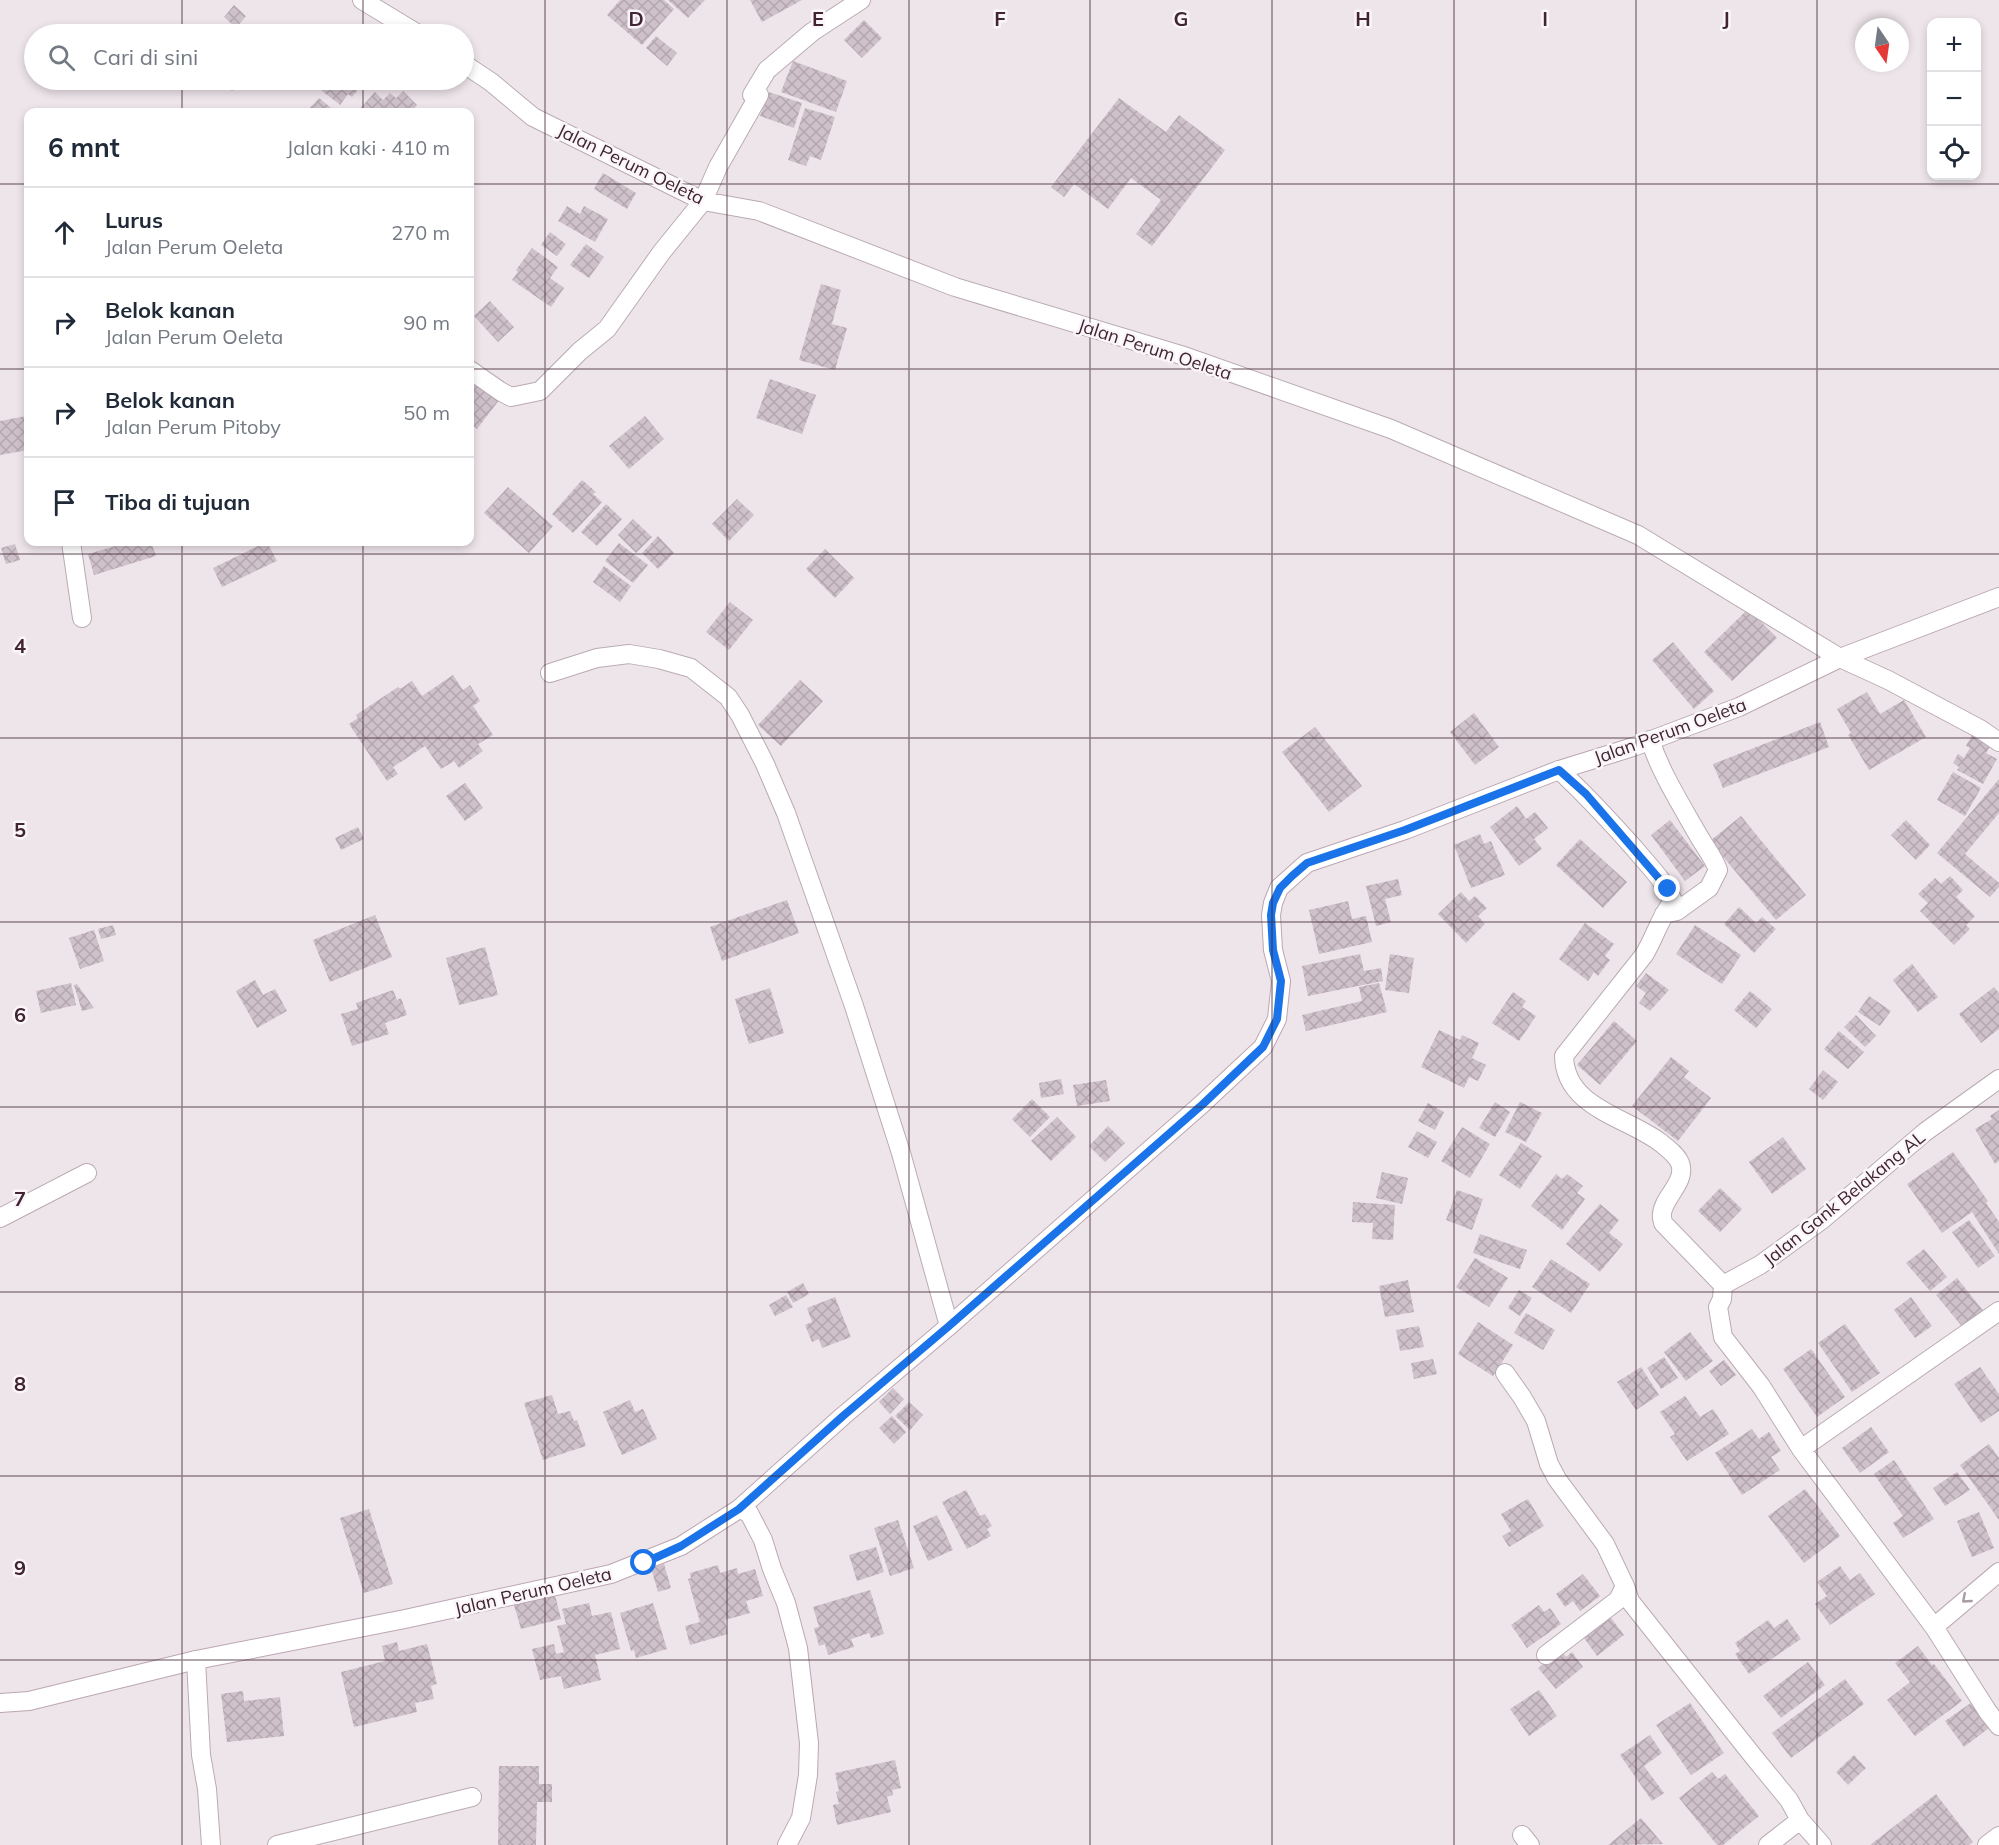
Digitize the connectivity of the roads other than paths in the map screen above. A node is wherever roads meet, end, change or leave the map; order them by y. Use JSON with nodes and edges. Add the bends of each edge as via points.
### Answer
{"nodes":[{"id":1,"x":362,"y":0,"type":"edge"},
{"id":2,"x":861,"y":0,"type":"edge"},
{"id":3,"x":402,"y":24,"type":"edge"},
{"id":4,"x":474,"y":71,"type":"edge"},
{"id":5,"x":703,"y":201,"type":"junction"},
{"id":6,"x":474,"y":373,"type":"edge"},
{"id":7,"x":72,"y":546,"type":"edge"},
{"id":8,"x":1999,"y":597,"type":"edge"},
{"id":9,"x":81,"y":618,"type":"dead end"},
{"id":10,"x":1840,"y":658,"type":"junction"},
{"id":11,"x":550,"y":673,"type":"dead end"},
{"id":12,"x":1650,"y":740,"type":"junction"},
{"id":13,"x":1999,"y":742,"type":"edge"},
{"id":14,"x":1559,"y":770,"type":"junction"},
{"id":15,"x":1663,"y":914,"type":"junction"},
{"id":16,"x":1999,"y":1079,"type":"edge"},
{"id":17,"x":87,"y":1173,"type":"dead end"},
{"id":18,"x":0,"y":1218,"type":"edge"},
{"id":19,"x":1723,"y":1285,"type":"junction"},
{"id":20,"x":1999,"y":1311,"type":"edge"},
{"id":21,"x":949,"y":1326,"type":"junction"},
{"id":22,"x":1504,"y":1373,"type":"dead end"},
{"id":23,"x":1801,"y":1449,"type":"junction"},
{"id":24,"x":739,"y":1509,"type":"junction"},
{"id":25,"x":1999,"y":1572,"type":"edge"},
{"id":26,"x":1625,"y":1586,"type":"junction"},
{"id":27,"x":1934,"y":1627,"type":"junction"},
{"id":28,"x":1546,"y":1655,"type":"dead end"},
{"id":29,"x":196,"y":1660,"type":"junction"},
{"id":30,"x":0,"y":1703,"type":"edge"},
{"id":31,"x":1999,"y":1726,"type":"edge"},
{"id":32,"x":472,"y":1797,"type":"dead end"},
{"id":33,"x":1800,"y":1820,"type":"junction"},
{"id":34,"x":1999,"y":1836,"type":"edge"},
{"id":35,"x":211,"y":1845,"type":"edge"},
{"id":36,"x":277,"y":1845,"type":"edge"},
{"id":37,"x":787,"y":1845,"type":"edge"},
{"id":38,"x":1768,"y":1845,"type":"edge"},
{"id":39,"x":1822,"y":1845,"type":"edge"},
{"id":40,"x":1988,"y":1845,"type":"edge"}],
"edges":[{"from":1,"to":3,"type":"street"},
{"from":2,"to":5,"type":"street","via":[[812,32],[767,70],[752,95],[759,95]]},
{"from":4,"to":5,"type":"street","name":"Jalan Perum Oeleta","via":[[533,117]]},
{"from":5,"to":6,"type":"street","via":[[607,329],[540,391],[511,397]]},
{"from":5,"to":10,"type":"street","name":"Jalan Perum Oeleta","via":[[759,211],[955,287],[1181,355],[1391,429],[1638,535]]},
{"from":7,"to":9,"type":"street"},
{"from":8,"to":10,"type":"street"},
{"from":10,"to":12,"type":"street","name":"Jalan Perum Oeleta","via":[[1739,707]]},
{"from":10,"to":13,"type":"street","name":"Jalan Perum Oeleta"},
{"from":11,"to":21,"type":"street","via":[[597,658],[629,654],[659,659],[691,669],[728,697],[740,715],[786,813],[854,1006],[901,1153]]},
{"from":12,"to":14,"type":"street","name":"Jalan Perum Oeleta"},
{"from":12,"to":15,"type":"street","via":[[1718,870],[1709,888],[1677,911]]},
{"from":14,"to":15,"type":"street","via":[[1586,794],[1668,889],[1673,901]]},
{"from":14,"to":21,"type":"street","name":"Jalan Perum Oeleta","via":[[1307,863],[1292,876],[1273,903],[1273,950],[1281,981],[1277,1019],[1263,1047]]},
{"from":15,"to":19,"type":"street","via":[[1644,955],[1564,1056],[1564,1069],[1576,1093],[1601,1111],[1649,1134],[1674,1153],[1681,1165],[1662,1213],[1663,1223]]},
{"from":16,"to":19,"type":"street","name":"Jalan Gank Belakang AL","via":[[1925,1132],[1760,1266]]},
{"from":17,"to":18,"type":"street"},
{"from":19,"to":23,"type":"street","via":[[1718,1307],[1723,1337],[1761,1386]]},
{"from":20,"to":23,"type":"street"},
{"from":21,"to":24,"type":"street","name":"Jalan Perum Oeleta"},
{"from":22,"to":26,"type":"street","via":[[1536,1421],[1557,1479],[1605,1544]]},
{"from":23,"to":27,"type":"street"},
{"from":24,"to":29,"type":"street","name":"Jalan Perum Oeleta","via":[[681,1546],[611,1574]]},
{"from":24,"to":37,"type":"street","via":[[749,1513],[763,1539],[798,1648],[809,1743],[808,1775],[801,1818]]},
{"from":25,"to":27,"type":"street","one_way":true},
{"from":26,"to":28,"type":"street","via":[[1618,1600]]},
{"from":26,"to":33,"type":"street","via":[[1630,1601],[1771,1776]]},
{"from":27,"to":31,"type":"street"},
{"from":29,"to":30,"type":"street","name":"Jalan Perum Oeleta","via":[[28,1701]]},
{"from":29,"to":35,"type":"street"},
{"from":32,"to":36,"type":"street"},
{"from":33,"to":38,"type":"street"},
{"from":33,"to":39,"type":"street"},
{"from":34,"to":40,"type":"street"}]}
